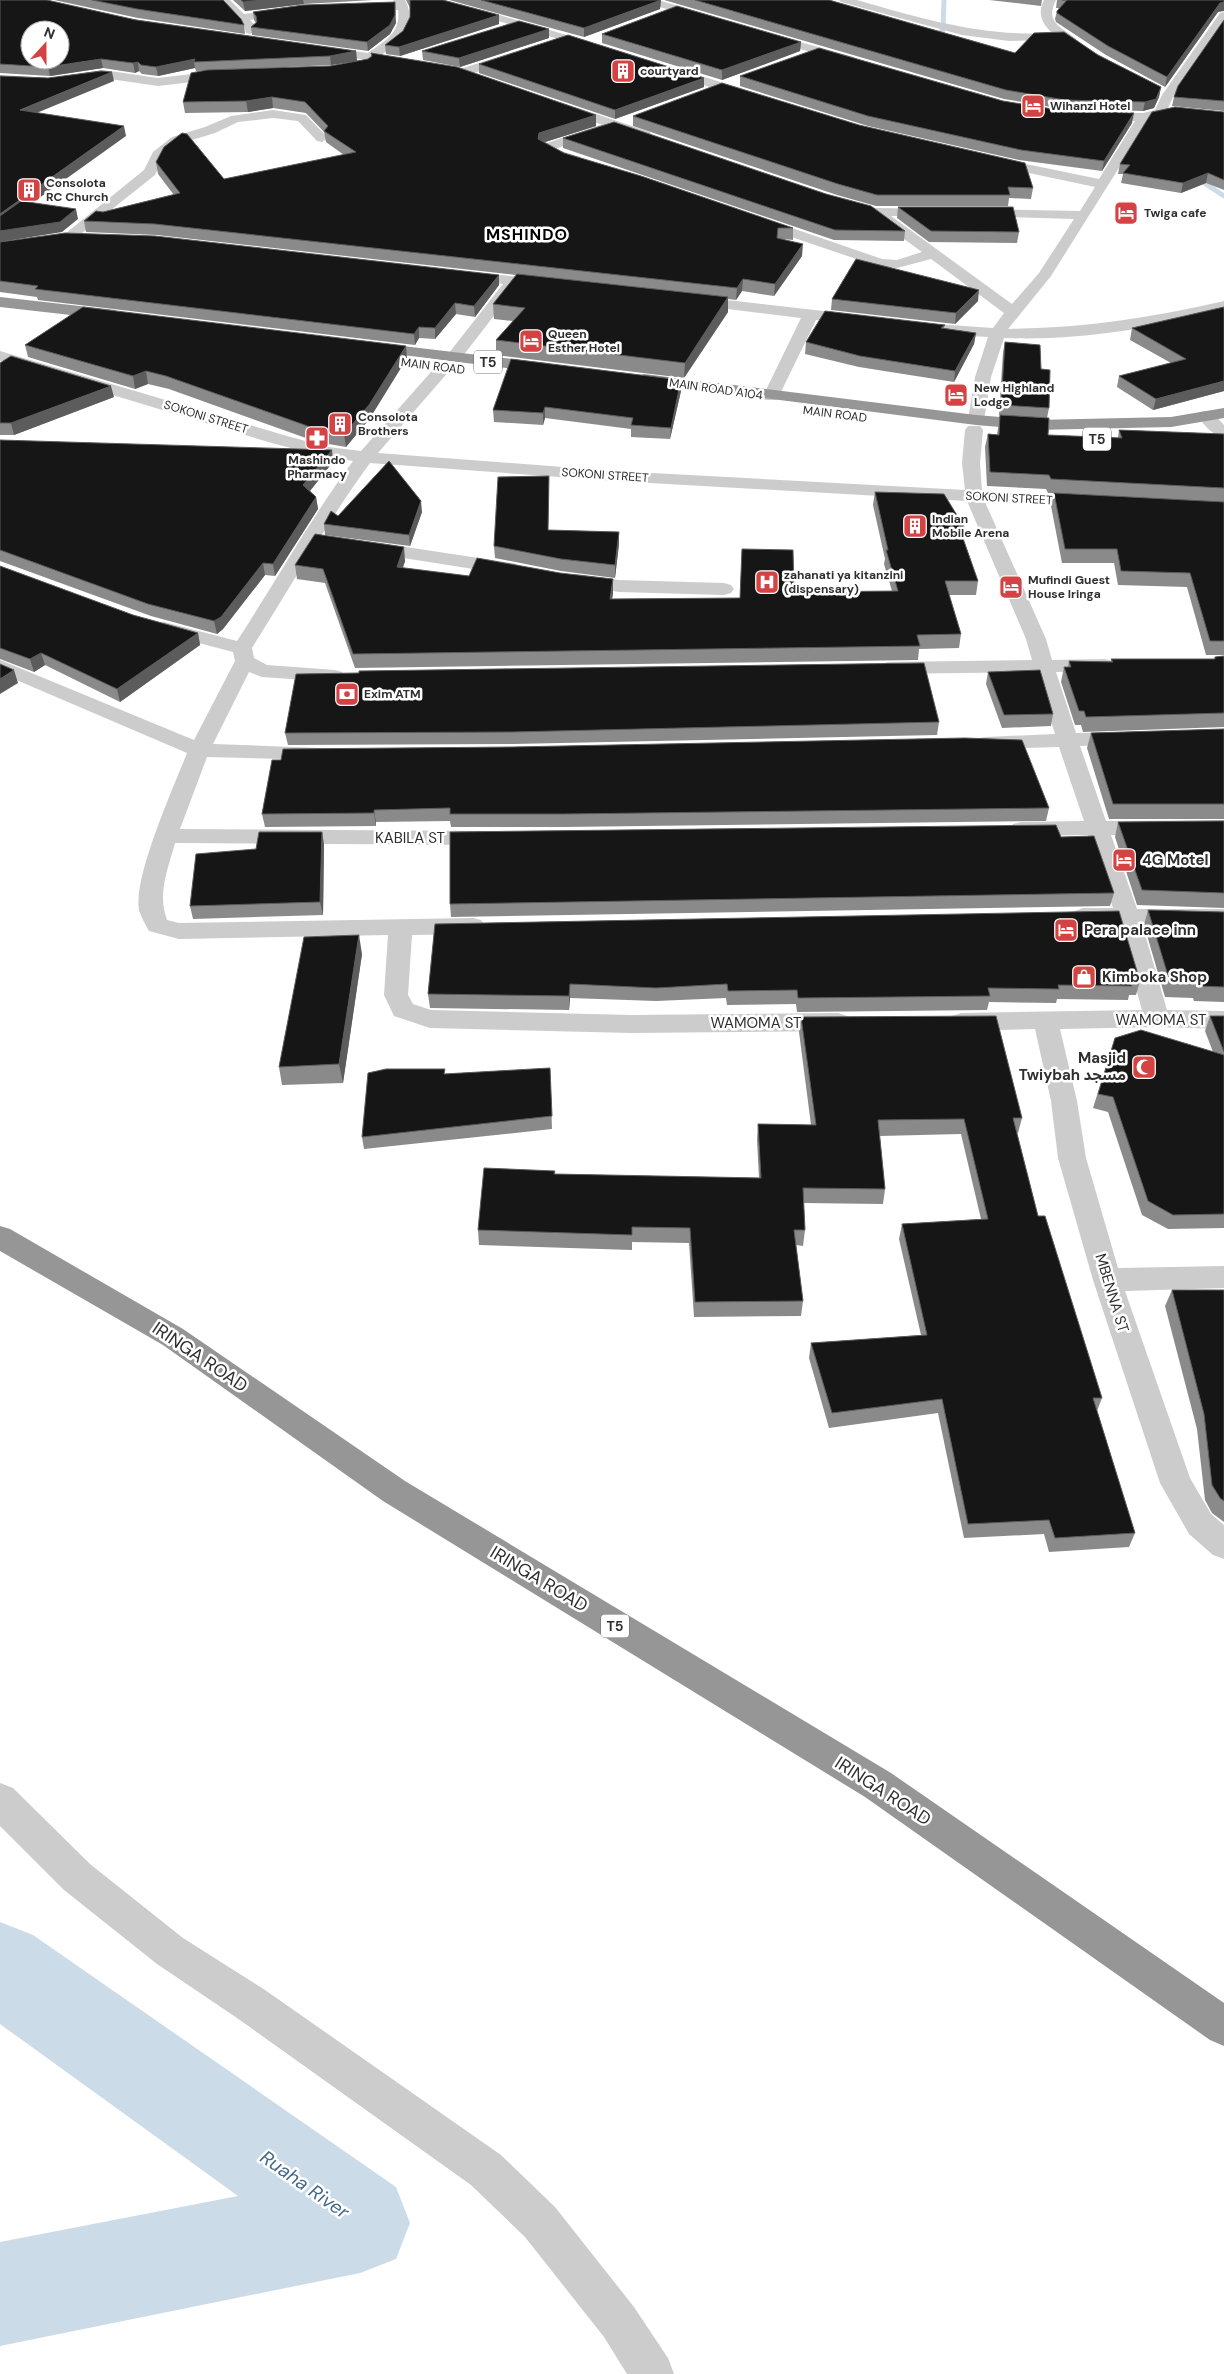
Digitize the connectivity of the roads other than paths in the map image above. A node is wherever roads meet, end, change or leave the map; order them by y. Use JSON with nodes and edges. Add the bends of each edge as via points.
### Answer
{"nodes":[{"id":1,"x":224,"y":0,"type":"edge"},
{"id":2,"x":430,"y":0,"type":"edge"},
{"id":3,"x":646,"y":0,"type":"edge"},
{"id":4,"x":845,"y":0,"type":"edge"},
{"id":5,"x":1050,"y":0,"type":"edge"},
{"id":6,"x":401,"y":3,"type":"edge"},
{"id":7,"x":345,"y":8,"type":"edge"},
{"id":8,"x":677,"y":9,"type":"junction"},
{"id":9,"x":304,"y":10,"type":"edge"},
{"id":10,"x":1224,"y":15,"type":"edge"},
{"id":11,"x":655,"y":16,"type":"edge"},
{"id":12,"x":243,"y":17,"type":"junction"},
{"id":13,"x":722,"y":22,"type":"edge"},
{"id":14,"x":520,"y":24,"type":"junction"},
{"id":15,"x":500,"y":29,"type":"edge"},
{"id":16,"x":750,"y":30,"type":"edge"},
{"id":17,"x":1062,"y":36,"type":"junction"},
{"id":18,"x":602,"y":37,"type":"edge"},
{"id":19,"x":568,"y":38,"type":"junction"},
{"id":20,"x":260,"y":42,"type":"edge"},
{"id":21,"x":585,"y":43,"type":"junction"},
{"id":22,"x":543,"y":46,"type":"edge"},
{"id":23,"x":311,"y":49,"type":"edge"},
{"id":24,"x":817,"y":50,"type":"junction"},
{"id":25,"x":1086,"y":50,"type":"edge"},
{"id":26,"x":525,"y":52,"type":"edge"},
{"id":27,"x":612,"y":52,"type":"edge"},
{"id":28,"x":370,"y":57,"type":"junction"},
{"id":29,"x":799,"y":57,"type":"edge"},
{"id":30,"x":383,"y":59,"type":"junction"},
{"id":31,"x":419,"y":60,"type":"edge"},
{"id":32,"x":862,"y":64,"type":"edge"},
{"id":33,"x":657,"y":66,"type":"edge"},
{"id":34,"x":356,"y":67,"type":"edge"},
{"id":35,"x":242,"y":73,"type":"edge"},
{"id":36,"x":0,"y":79,"type":"edge"},
{"id":37,"x":737,"y":80,"type":"edge"},
{"id":38,"x":486,"y":81,"type":"edge"},
{"id":39,"x":720,"y":86,"type":"junction"},
{"id":40,"x":697,"y":94,"type":"edge"},
{"id":41,"x":765,"y":100,"type":"edge"},
{"id":42,"x":547,"y":102,"type":"edge"},
{"id":43,"x":1160,"y":112,"type":"junction"},
{"id":44,"x":1081,"y":115,"type":"edge"},
{"id":45,"x":1144,"y":117,"type":"junction"},
{"id":46,"x":1224,"y":117,"type":"edge"},
{"id":47,"x":638,"y":118,"type":"edge"},
{"id":48,"x":617,"y":125,"type":"junction"},
{"id":49,"x":322,"y":138,"type":"edge"},
{"id":50,"x":656,"y":139,"type":"edge"},
{"id":51,"x":982,"y":160,"type":"edge"},
{"id":52,"x":586,"y":163,"type":"edge"},
{"id":53,"x":1102,"y":184,"type":"junction"},
{"id":54,"x":831,"y":200,"type":"edge"},
{"id":55,"x":876,"y":212,"type":"junction"},
{"id":56,"x":948,"y":212,"type":"edge"},
{"id":57,"x":965,"y":212,"type":"edge"},
{"id":58,"x":1084,"y":215,"type":"junction"},
{"id":59,"x":746,"y":217,"type":"edge"},
{"id":60,"x":67,"y":238,"type":"junction"},
{"id":61,"x":92,"y":238,"type":"edge"},
{"id":62,"x":50,"y":240,"type":"edge"},
{"id":63,"x":933,"y":254,"type":"junction"},
{"id":64,"x":448,"y":274,"type":"edge"},
{"id":65,"x":513,"y":281,"type":"junction"},
{"id":66,"x":561,"y":286,"type":"edge"},
{"id":67,"x":676,"y":299,"type":"edge"},
{"id":68,"x":0,"y":302,"type":"edge"},
{"id":69,"x":1224,"y":306,"type":"edge"},
{"id":70,"x":1012,"y":311,"type":"junction"},
{"id":71,"x":0,"y":313,"type":"edge"},
{"id":72,"x":811,"y":314,"type":"junction"},
{"id":73,"x":869,"y":321,"type":"edge"},
{"id":74,"x":917,"y":327,"type":"edge"},
{"id":75,"x":997,"y":335,"type":"junction"},
{"id":76,"x":357,"y":351,"type":"edge"},
{"id":77,"x":0,"y":356,"type":"edge"},
{"id":78,"x":449,"y":363,"type":"junction"},
{"id":79,"x":558,"y":374,"type":"edge"},
{"id":80,"x":630,"y":383,"type":"joint"},
{"id":81,"x":770,"y":396,"type":"junction"},
{"id":82,"x":1224,"y":413,"type":"edge"},
{"id":83,"x":1206,"y":416,"type":"junction"},
{"id":84,"x":975,"y":425,"type":"junction"},
{"id":85,"x":1223,"y":431,"type":"edge"},
{"id":86,"x":267,"y":452,"type":"edge"},
{"id":87,"x":327,"y":452,"type":"junction"},
{"id":88,"x":365,"y":457,"type":"junction"},
{"id":89,"x":974,"y":496,"type":"junction"},
{"id":90,"x":1110,"y":504,"type":"edge"},
{"id":91,"x":329,"y":542,"type":"junction"},
{"id":92,"x":531,"y":573,"type":"edge"},
{"id":93,"x":561,"y":579,"type":"edge"},
{"id":94,"x":724,"y":589,"type":"dead end"},
{"id":95,"x":143,"y":622,"type":"edge"},
{"id":96,"x":243,"y":654,"type":"junction"},
{"id":97,"x":1124,"y":664,"type":"edge"},
{"id":98,"x":0,"y":666,"type":"edge"},
{"id":99,"x":1044,"y":666,"type":"junction"},
{"id":100,"x":866,"y":668,"type":"edge"},
{"id":101,"x":350,"y":676,"type":"edge"},
{"id":102,"x":1146,"y":737,"type":"edge"},
{"id":103,"x":1067,"y":740,"type":"junction"},
{"id":104,"x":971,"y":744,"type":"edge"},
{"id":105,"x":199,"y":750,"type":"junction"},
{"id":106,"x":339,"y":754,"type":"edge"},
{"id":107,"x":1224,"y":827,"type":"edge"},
{"id":108,"x":1097,"y":828,"type":"junction"},
{"id":109,"x":998,"y":830,"type":"edge"},
{"id":110,"x":166,"y":836,"type":"junction"},
{"id":111,"x":506,"y":838,"type":"edge"},
{"id":112,"x":1127,"y":915,"type":"junction"},
{"id":113,"x":1057,"y":916,"type":"edge"},
{"id":114,"x":1224,"y":917,"type":"edge"},
{"id":115,"x":500,"y":926,"type":"edge"},
{"id":116,"x":400,"y":927,"type":"junction"},
{"id":117,"x":1157,"y":1018,"type":"junction"},
{"id":118,"x":1224,"y":1020,"type":"edge"},
{"id":119,"x":1046,"y":1021,"type":"junction"},
{"id":120,"x":858,"y":1022,"type":"edge"},
{"id":121,"x":937,"y":1022,"type":"edge"},
{"id":122,"x":0,"y":1237,"type":"edge"},
{"id":123,"x":1224,"y":1277,"type":"edge"},
{"id":124,"x":1107,"y":1280,"type":"junction"},
{"id":125,"x":1224,"y":1545,"type":"edge"},
{"id":126,"x":0,"y":1801,"type":"edge"},
{"id":127,"x":1224,"y":2026,"type":"edge"},
{"id":128,"x":652,"y":2374,"type":"edge"}],
"edges":[{"from":1,"to":12,"type":"street"},
{"from":2,"to":14,"type":"street"},
{"from":3,"to":8,"type":"street"},
{"from":4,"to":17,"type":"street","via":[[916,21],[984,35],[1010,38]]},
{"from":5,"to":17,"type":"street","via":[[1046,14],[1049,25]]},
{"from":6,"to":7,"type":"street"},
{"from":6,"to":28,"type":"street","via":[[406,18],[403,29],[394,41]]},
{"from":8,"to":11,"type":"street"},
{"from":8,"to":13,"type":"street"},
{"from":9,"to":12,"type":"street"},
{"from":10,"to":43,"type":"street","via":[[1163,93]]},
{"from":12,"to":20,"type":"street","via":[[251,29],[238,39]]},
{"from":14,"to":15,"type":"street"},
{"from":14,"to":19,"type":"street"},
{"from":16,"to":24,"type":"street"},
{"from":17,"to":25,"type":"street"},
{"from":18,"to":21,"type":"street"},
{"from":19,"to":21,"type":"street"},
{"from":19,"to":22,"type":"street"},
{"from":21,"to":27,"type":"street"},
{"from":23,"to":28,"type":"street"},
{"from":24,"to":29,"type":"street"},
{"from":24,"to":32,"type":"street"},
{"from":26,"to":38,"type":"street","via":[[456,72]]},
{"from":28,"to":30,"type":"street"},
{"from":30,"to":31,"type":"street"},
{"from":30,"to":34,"type":"street"},
{"from":33,"to":39,"type":"street"},
{"from":35,"to":36,"type":"street","via":[[158,82],[103,74],[50,82]]},
{"from":37,"to":39,"type":"street"},
{"from":39,"to":40,"type":"street"},
{"from":39,"to":41,"type":"street"},
{"from":42,"to":48,"type":"street"},
{"from":43,"to":45,"type":"street"},
{"from":43,"to":46,"type":"street"},
{"from":44,"to":45,"type":"street"},
{"from":45,"to":53,"type":"street"},
{"from":47,"to":48,"type":"street"},
{"from":48,"to":50,"type":"street"},
{"from":48,"to":52,"type":"street","via":[[546,148]]},
{"from":49,"to":60,"type":"street","via":[[302,118],[273,114],[235,119],[177,140],[158,155],[150,172]]},
{"from":51,"to":53,"type":"street"},
{"from":53,"to":58,"type":"street"},
{"from":54,"to":55,"type":"street"},
{"from":55,"to":56,"type":"street"},
{"from":55,"to":63,"type":"street"},
{"from":57,"to":58,"type":"street"},
{"from":58,"to":70,"type":"street","via":[[1036,288]]},
{"from":59,"to":63,"type":"street","via":[[880,263],[897,264]]},
{"from":60,"to":61,"type":"street"},
{"from":60,"to":62,"type":"street"},
{"from":63,"to":70,"type":"street"},
{"from":64,"to":65,"type":"street"},
{"from":65,"to":66,"type":"street"},
{"from":65,"to":78,"type":"street"},
{"from":67,"to":72,"type":"street"},
{"from":68,"to":71,"type":"highway","via":[[117,321]]},
{"from":69,"to":75,"type":"street","via":[[1092,330]]},
{"from":70,"to":75,"type":"street"},
{"from":72,"to":73,"type":"street"},
{"from":72,"to":81,"type":"street"},
{"from":74,"to":75,"type":"street"},
{"from":75,"to":84,"type":"street"},
{"from":76,"to":78,"type":"highway","name":"MAIN ROAD","number":"T5"},
{"from":77,"to":87,"type":"street","name":"SOKONI STREET"},
{"from":78,"to":79,"type":"highway","name":"MAIN ROAD","number":"T5"},
{"from":78,"to":88,"type":"street"},
{"from":80,"to":81,"type":"highway","name":"MAIN ROAD A104","number":"T5"},
{"from":80,"to":84,"type":"highway","name":"MAIN ROAD","number":"T5"},
{"from":81,"to":84,"type":"highway","name":"MAIN ROAD A104","number":"T5"},
{"from":82,"to":83,"type":"highway","name":"MAIN ROAD A104","number":"T5"},
{"from":83,"to":84,"type":"highway","name":"MAIN ROAD A104","number":"T5","via":[[1108,426]]},
{"from":83,"to":85,"type":"street"},
{"from":84,"to":85,"type":"highway","name":"MAIN ROAD","number":"T5","via":[[1060,438],[1129,439]]},
{"from":84,"to":89,"type":"street","via":[[971,463]]},
{"from":86,"to":87,"type":"street"},
{"from":87,"to":88,"type":"street","name":"SOKONI STREET"},
{"from":88,"to":89,"type":"street","name":"SOKONI STREET","via":[[615,476]]},
{"from":88,"to":91,"type":"street","via":[[331,504]]},
{"from":89,"to":90,"type":"street","name":"SOKONI STREET"},
{"from":89,"to":99,"type":"street","via":[[1036,639]]},
{"from":91,"to":92,"type":"street"},
{"from":91,"to":96,"type":"street"},
{"from":93,"to":94,"type":"street","via":[[620,586]]},
{"from":95,"to":96,"type":"street"},
{"from":96,"to":101,"type":"street","via":[[262,671]]},
{"from":96,"to":105,"type":"street"},
{"from":97,"to":99,"type":"street"},
{"from":98,"to":105,"type":"street"},
{"from":99,"to":100,"type":"street"},
{"from":99,"to":103,"type":"street"},
{"from":102,"to":103,"type":"street"},
{"from":103,"to":104,"type":"street"},
{"from":103,"to":108,"type":"street"},
{"from":105,"to":106,"type":"street"},
{"from":105,"to":110,"type":"street"},
{"from":107,"to":108,"type":"street"},
{"from":108,"to":109,"type":"street"},
{"from":108,"to":112,"type":"street"},
{"from":110,"to":111,"type":"street","name":"KABILA ST"},
{"from":110,"to":116,"type":"street","via":[[151,889],[151,909],[157,925],[179,931]]},
{"from":112,"to":113,"type":"street"},
{"from":112,"to":114,"type":"street"},
{"from":112,"to":117,"type":"street"},
{"from":115,"to":116,"type":"street"},
{"from":116,"to":120,"type":"street","name":"WAMOMA ST","via":[[396,995],[403,1010],[430,1019],[631,1024]]},
{"from":117,"to":118,"type":"street","name":"WAMOMA ST"},
{"from":117,"to":119,"type":"street","name":"WAMOMA ST"},
{"from":119,"to":121,"type":"street","name":"WAMOMA ST"},
{"from":119,"to":124,"type":"street","name":"MBENNA ST","via":[[1064,1101],[1072,1158]]},
{"from":122,"to":127,"type":"highway","name":"IRINGA ROAD","number":"T5","via":[[173,1337],[394,1491],[878,1785]]},
{"from":123,"to":124,"type":"street"},
{"from":124,"to":125,"type":"street","name":"MBENNA ST","via":[[1176,1483],[1200,1524]]},
{"from":126,"to":128,"type":"street","via":[[77,1876],[170,1951],[251,2004],[486,2170],[540,2222],[619,2322]]}]}
